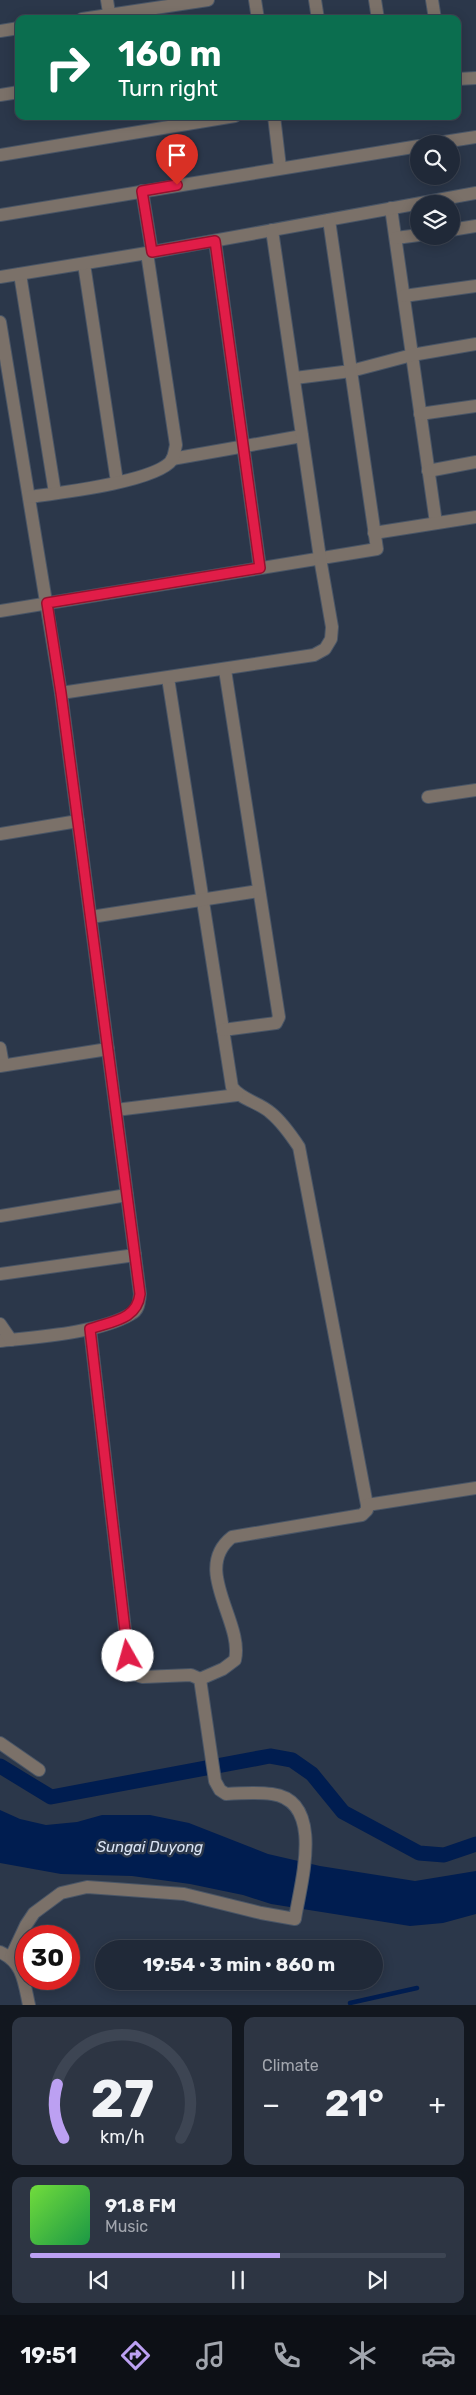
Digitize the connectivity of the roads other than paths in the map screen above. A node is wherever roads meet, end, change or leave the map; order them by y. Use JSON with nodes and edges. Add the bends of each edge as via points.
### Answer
{"nodes":[{"id":1,"x":107,"y":0,"type":"edge"},
{"id":2,"x":208,"y":0,"type":"edge"},
{"id":3,"x":255,"y":0,"type":"edge"},
{"id":4,"x":315,"y":0,"type":"edge"},
{"id":5,"x":375,"y":0,"type":"edge"},
{"id":6,"x":432,"y":0,"type":"edge"},
{"id":7,"x":110,"y":15,"type":"edge"},
{"id":8,"x":122,"y":15,"type":"edge"},
{"id":9,"x":257,"y":15,"type":"edge"},
{"id":10,"x":317,"y":15,"type":"edge"},
{"id":11,"x":377,"y":15,"type":"edge"},
{"id":12,"x":434,"y":15,"type":"edge"},
{"id":13,"x":15,"y":29,"type":"edge"},
{"id":14,"x":0,"y":31,"type":"edge"},
{"id":15,"x":476,"y":78,"type":"edge"},
{"id":16,"x":461,"y":79,"type":"edge"},
{"id":17,"x":15,"y":93,"type":"edge"},
{"id":18,"x":0,"y":96,"type":"edge"},
{"id":19,"x":211,"y":120,"type":"edge"},
{"id":20,"x":274,"y":120,"type":"edge"},
{"id":21,"x":476,"y":137,"type":"edge"},
{"id":22,"x":460,"y":139,"type":"edge"},
{"id":23,"x":410,"y":147,"type":"edge"},
{"id":24,"x":0,"y":155,"type":"edge"},
{"id":25,"x":280,"y":167,"type":"junction"},
{"id":26,"x":142,"y":191,"type":"junction"},
{"id":27,"x":476,"y":193,"type":"edge"},
{"id":28,"x":391,"y":208,"type":"junction"},
{"id":29,"x":0,"y":215,"type":"edge"},
{"id":30,"x":329,"y":220,"type":"junction"},
{"id":31,"x":476,"y":226,"type":"edge"},
{"id":32,"x":460,"y":229,"type":"edge"},
{"id":33,"x":272,"y":230,"type":"junction"},
{"id":34,"x":410,"y":236,"type":"edge"},
{"id":35,"x":396,"y":238,"type":"junction"},
{"id":36,"x":215,"y":241,"type":"junction"},
{"id":37,"x":150,"y":253,"type":"junction"},
{"id":38,"x":84,"y":264,"type":"junction"},
{"id":39,"x":20,"y":274,"type":"junction"},
{"id":40,"x":0,"y":277,"type":"edge"},
{"id":41,"x":476,"y":286,"type":"edge"},
{"id":42,"x":404,"y":296,"type":"junction"},
{"id":43,"x":0,"y":322,"type":"edge"},
{"id":44,"x":476,"y":344,"type":"edge"},
{"id":45,"x":412,"y":356,"type":"junction"},
{"id":46,"x":351,"y":371,"type":"junction"},
{"id":47,"x":294,"y":378,"type":"junction"},
{"id":48,"x":476,"y":406,"type":"edge"},
{"id":49,"x":420,"y":414,"type":"junction"},
{"id":50,"x":302,"y":436,"type":"junction"},
{"id":51,"x":243,"y":446,"type":"junction"},
{"id":52,"x":172,"y":459,"type":"junction"},
{"id":53,"x":476,"y":462,"type":"edge"},
{"id":54,"x":428,"y":471,"type":"junction"},
{"id":55,"x":117,"y":482,"type":"junction"},
{"id":56,"x":55,"y":493,"type":"junction"},
{"id":57,"x":29,"y":498,"type":"junction"},
{"id":58,"x":476,"y":517,"type":"edge"},
{"id":59,"x":436,"y":523,"type":"junction"},
{"id":60,"x":374,"y":533,"type":"junction"},
{"id":61,"x":320,"y":558,"type":"junction"},
{"id":62,"x":260,"y":568,"type":"junction"},
{"id":63,"x":47,"y":603,"type":"junction"},
{"id":64,"x":0,"y":611,"type":"edge"},
{"id":65,"x":226,"y":670,"type":"junction"},
{"id":66,"x":168,"y":678,"type":"junction"},
{"id":67,"x":61,"y":693,"type":"junction"},
{"id":68,"x":476,"y":790,"type":"edge"},
{"id":69,"x":428,"y":797,"type":"dead end"},
{"id":70,"x":78,"y":821,"type":"junction"},
{"id":71,"x":0,"y":834,"type":"edge"},
{"id":72,"x":258,"y":891,"type":"junction"},
{"id":73,"x":202,"y":899,"type":"junction"},
{"id":74,"x":91,"y":917,"type":"junction"},
{"id":75,"x":223,"y":1030,"type":"junction"},
{"id":76,"x":0,"y":1048,"type":"edge"},
{"id":77,"x":108,"y":1049,"type":"junction"},
{"id":78,"x":1,"y":1066,"type":"edge"},
{"id":79,"x":237,"y":1095,"type":"junction"},
{"id":80,"x":116,"y":1110,"type":"junction"},
{"id":81,"x":127,"y":1195,"type":"junction"},
{"id":82,"x":0,"y":1216,"type":"edge"},
{"id":83,"x":135,"y":1255,"type":"junction"},
{"id":84,"x":0,"y":1274,"type":"edge"},
{"id":85,"x":0,"y":1324,"type":"edge"},
{"id":86,"x":90,"y":1329,"type":"junction"},
{"id":87,"x":6,"y":1340,"type":"edge"},
{"id":88,"x":476,"y":1488,"type":"edge"},
{"id":89,"x":367,"y":1505,"type":"junction"},
{"id":90,"x":200,"y":1679,"type":"junction"},
{"id":91,"x":0,"y":1743,"type":"edge"},
{"id":92,"x":39,"y":1770,"type":"dead end"},
{"id":93,"x":5,"y":1954,"type":"edge"},
{"id":94,"x":28,"y":2005,"type":"edge"}],
"edges":[{"from":1,"to":7,"type":"street"},
{"from":2,"to":8,"type":"street"},
{"from":3,"to":9,"type":"street"},
{"from":4,"to":10,"type":"street"},
{"from":5,"to":11,"type":"street"},
{"from":6,"to":12,"type":"street"},
{"from":13,"to":14,"type":"street"},
{"from":15,"to":16,"type":"street"},
{"from":17,"to":18,"type":"street"},
{"from":19,"to":24,"type":"street"},
{"from":20,"to":25,"type":"street"},
{"from":21,"to":22,"type":"street"},
{"from":23,"to":25,"type":"street"},
{"from":25,"to":26,"type":"street"},
{"from":26,"to":29,"type":"street"},
{"from":26,"to":37,"type":"street"},
{"from":27,"to":28,"type":"street"},
{"from":28,"to":30,"type":"street"},
{"from":28,"to":35,"type":"street"},
{"from":30,"to":33,"type":"street"},
{"from":30,"to":46,"type":"street"},
{"from":31,"to":32,"type":"street"},
{"from":33,"to":36,"type":"street"},
{"from":33,"to":47,"type":"street"},
{"from":34,"to":35,"type":"street"},
{"from":35,"to":42,"type":"street"},
{"from":36,"to":37,"type":"street"},
{"from":36,"to":51,"type":"street"},
{"from":37,"to":38,"type":"street"},
{"from":37,"to":52,"type":"street","via":[[176,445]]},
{"from":38,"to":39,"type":"street"},
{"from":38,"to":55,"type":"street"},
{"from":39,"to":40,"type":"street"},
{"from":39,"to":56,"type":"street"},
{"from":41,"to":42,"type":"street"},
{"from":42,"to":45,"type":"street"},
{"from":43,"to":57,"type":"street"},
{"from":44,"to":45,"type":"street"},
{"from":45,"to":46,"type":"street"},
{"from":45,"to":49,"type":"street"},
{"from":46,"to":47,"type":"street"},
{"from":46,"to":60,"type":"street"},
{"from":47,"to":50,"type":"street"},
{"from":48,"to":49,"type":"street"},
{"from":49,"to":54,"type":"street"},
{"from":50,"to":51,"type":"street"},
{"from":50,"to":61,"type":"street"},
{"from":51,"to":52,"type":"street"},
{"from":51,"to":62,"type":"street"},
{"from":52,"to":55,"type":"street","via":[[162,468]]},
{"from":53,"to":54,"type":"street"},
{"from":54,"to":59,"type":"street"},
{"from":55,"to":56,"type":"street"},
{"from":56,"to":57,"type":"street"},
{"from":57,"to":63,"type":"street"},
{"from":58,"to":59,"type":"street"},
{"from":59,"to":60,"type":"street"},
{"from":60,"to":61,"type":"street","via":[[377,549]]},
{"from":61,"to":62,"type":"street"},
{"from":61,"to":65,"type":"street","via":[[332,627],[331,639],[325,649],[314,655]]},
{"from":62,"to":63,"type":"street"},
{"from":63,"to":64,"type":"street"},
{"from":63,"to":67,"type":"street"},
{"from":65,"to":66,"type":"street"},
{"from":65,"to":72,"type":"street"},
{"from":66,"to":67,"type":"street"},
{"from":66,"to":73,"type":"street"},
{"from":67,"to":70,"type":"street"},
{"from":68,"to":69,"type":"street"},
{"from":70,"to":71,"type":"street"},
{"from":70,"to":74,"type":"street"},
{"from":72,"to":73,"type":"street"},
{"from":72,"to":75,"type":"street","via":[[279,1017],[276,1023]]},
{"from":73,"to":74,"type":"street"},
{"from":73,"to":75,"type":"street"},
{"from":74,"to":77,"type":"street"},
{"from":75,"to":79,"type":"street","via":[[232,1087]]},
{"from":76,"to":78,"type":"street"},
{"from":77,"to":78,"type":"street"},
{"from":77,"to":80,"type":"street"},
{"from":79,"to":80,"type":"street"},
{"from":79,"to":89,"type":"street","via":[[271,1112],[299,1147]]},
{"from":80,"to":81,"type":"street"},
{"from":81,"to":82,"type":"street"},
{"from":81,"to":83,"type":"street"},
{"from":83,"to":84,"type":"street"},
{"from":83,"to":86,"type":"street","via":[[139,1305],[132,1314]]},
{"from":85,"to":87,"type":"street"},
{"from":86,"to":87,"type":"street"},
{"from":86,"to":90,"type":"street","via":[[132,1672],[143,1677],[191,1675]]},
{"from":88,"to":89,"type":"street"},
{"from":89,"to":90,"type":"street","via":[[362,1515],[232,1537],[223,1544],[215,1565],[237,1651],[235,1660]]},
{"from":90,"to":93,"type":"street","via":[[205,1726],[215,1781],[220,1790],[226,1794],[274,1794],[290,1802],[305,1822],[304,1858],[295,1919],[261,1914],[184,1894],[87,1887],[61,1893],[34,1913]]},
{"from":91,"to":92,"type":"street"},
{"from":93,"to":94,"type":"street","via":[[21,1968]]}]}
